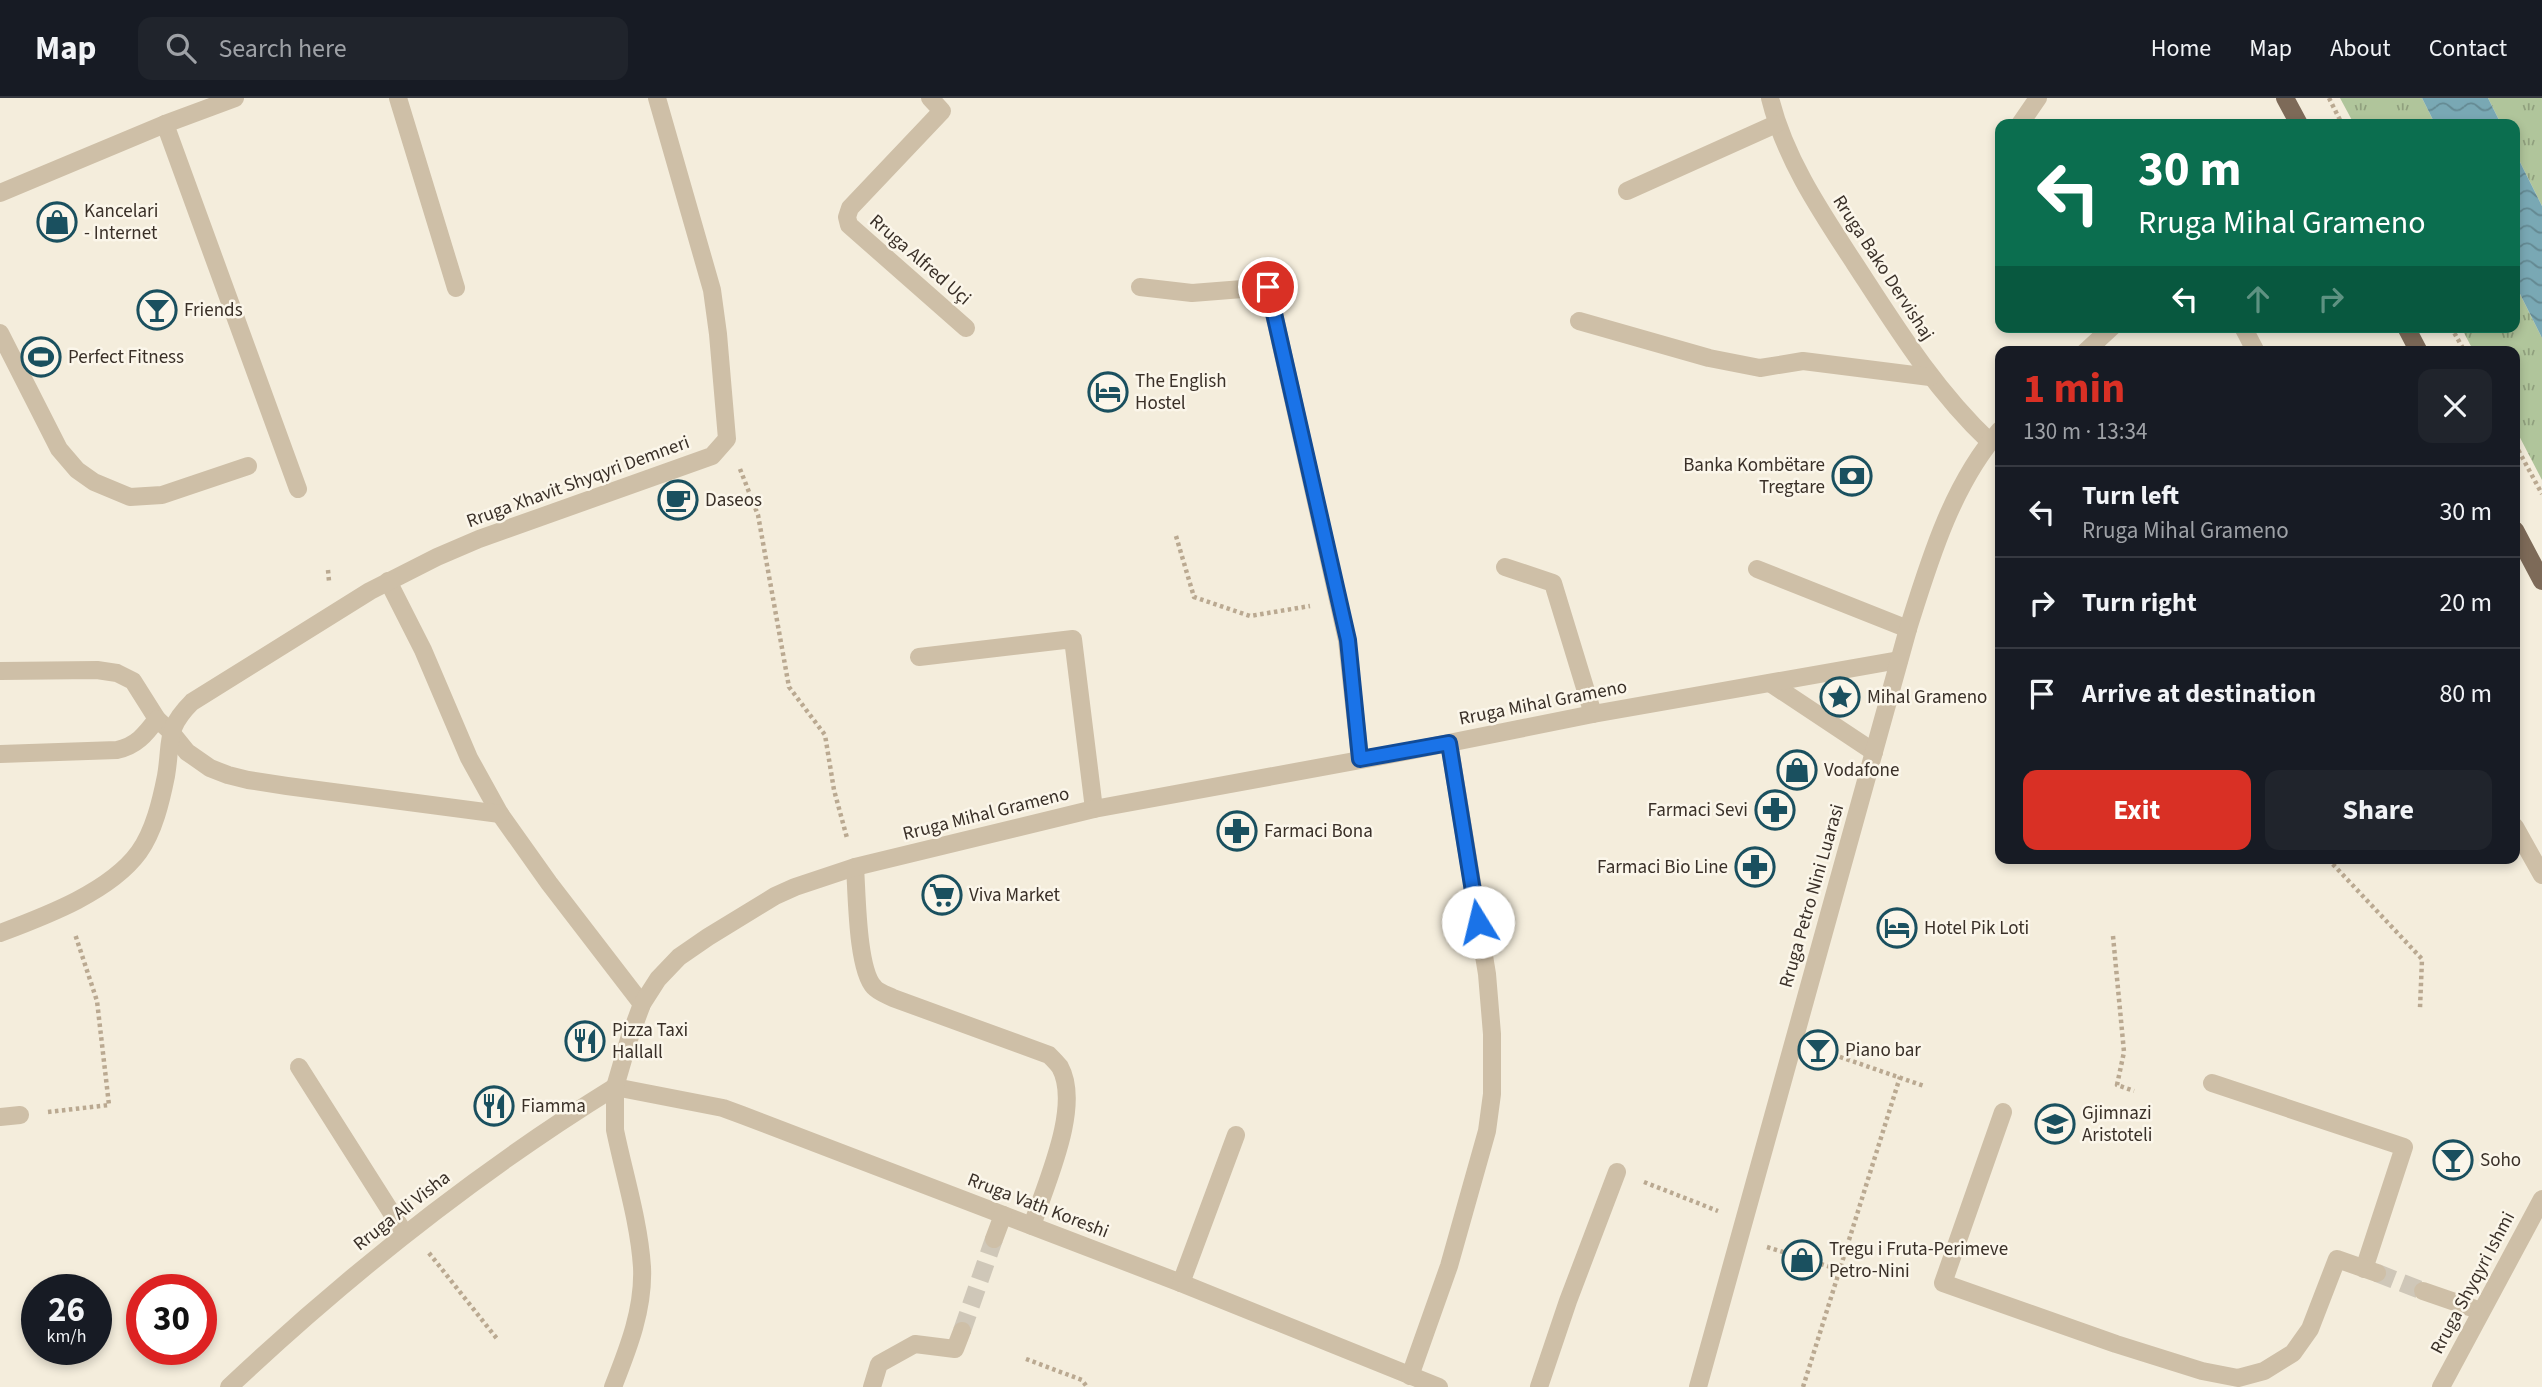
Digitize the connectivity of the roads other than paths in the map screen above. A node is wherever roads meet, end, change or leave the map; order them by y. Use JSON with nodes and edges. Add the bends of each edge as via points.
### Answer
{"nodes":[{"id":1,"x":235,"y":98,"type":"edge"},
{"id":2,"x":398,"y":98,"type":"edge"},
{"id":3,"x":657,"y":98,"type":"edge"},
{"id":4,"x":930,"y":98,"type":"edge"},
{"id":5,"x":1770,"y":98,"type":"edge"},
{"id":6,"x":2038,"y":98,"type":"edge"},
{"id":7,"x":2285,"y":98,"type":"edge"},
{"id":8,"x":2023,"y":119,"type":"edge"},
{"id":9,"x":2296,"y":119,"type":"edge"},
{"id":10,"x":165,"y":124,"type":"junction"},
{"id":11,"x":1776,"y":124,"type":"junction"},
{"id":12,"x":1628,"y":191,"type":"dead end"},
{"id":13,"x":0,"y":193,"type":"edge"},
{"id":14,"x":1140,"y":287,"type":"dead end"},
{"id":15,"x":456,"y":288,"type":"dead end"},
{"id":16,"x":1579,"y":321,"type":"dead end"},
{"id":17,"x":966,"y":328,"type":"dead end"},
{"id":18,"x":0,"y":333,"type":"edge"},
{"id":19,"x":2106,"y":333,"type":"edge"},
{"id":20,"x":2091,"y":346,"type":"edge"},
{"id":21,"x":1930,"y":377,"type":"junction"},
{"id":22,"x":1995,"y":436,"type":"edge"},
{"id":23,"x":248,"y":466,"type":"dead end"},
{"id":24,"x":298,"y":489,"type":"dead end"},
{"id":25,"x":2520,"y":539,"type":"edge"},
{"id":26,"x":1506,"y":567,"type":"dead end"},
{"id":27,"x":1758,"y":569,"type":"dead end"},
{"id":28,"x":388,"y":581,"type":"junction"},
{"id":29,"x":2542,"y":581,"type":"edge"},
{"id":30,"x":1908,"y":629,"type":"junction"},
{"id":31,"x":919,"y":657,"type":"dead end"},
{"id":32,"x":1899,"y":660,"type":"junction"},
{"id":33,"x":0,"y":671,"type":"edge"},
{"id":34,"x":1770,"y":683,"type":"junction"},
{"id":35,"x":1593,"y":713,"type":"junction"},
{"id":36,"x":164,"y":725,"type":"junction"},
{"id":37,"x":1449,"y":743,"type":"junction"},
{"id":38,"x":1874,"y":752,"type":"junction"},
{"id":39,"x":0,"y":754,"type":"edge"},
{"id":40,"x":1360,"y":759,"type":"junction"},
{"id":41,"x":1094,"y":809,"type":"junction"},
{"id":42,"x":500,"y":814,"type":"junction"},
{"id":43,"x":2520,"y":836,"type":"edge"},
{"id":44,"x":855,"y":867,"type":"junction"},
{"id":45,"x":2542,"y":875,"type":"edge"},
{"id":46,"x":0,"y":933,"type":"edge"},
{"id":47,"x":642,"y":1004,"type":"junction"},
{"id":48,"x":299,"y":1067,"type":"dead end"},
{"id":49,"x":2212,"y":1083,"type":"dead end"},
{"id":50,"x":615,"y":1087,"type":"junction"},
{"id":51,"x":2003,"y":1112,"type":"dead end"},
{"id":52,"x":20,"y":1115,"type":"road end"},
{"id":53,"x":0,"y":1117,"type":"edge"},
{"id":54,"x":1236,"y":1135,"type":"dead end"},
{"id":55,"x":1617,"y":1172,"type":"road end"},
{"id":56,"x":2542,"y":1199,"type":"edge"},
{"id":57,"x":1003,"y":1215,"type":"junction"},
{"id":58,"x":1032,"y":1226,"type":"junction"},
{"id":59,"x":408,"y":1232,"type":"junction"},
{"id":60,"x":994,"y":1239,"type":"tunnel mouth"},
{"id":61,"x":1181,"y":1283,"type":"junction"},
{"id":62,"x":2423,"y":1291,"type":"tunnel mouth"},
{"id":63,"x":2481,"y":1311,"type":"junction"},
{"id":64,"x":961,"y":1331,"type":"tunnel mouth"},
{"id":65,"x":1410,"y":1376,"type":"junction"},
{"id":66,"x":2260,"y":1379,"type":"edge"},
{"id":67,"x":229,"y":1387,"type":"edge"},
{"id":68,"x":613,"y":1387,"type":"edge"},
{"id":69,"x":872,"y":1387,"type":"edge"},
{"id":70,"x":1439,"y":1387,"type":"edge"},
{"id":71,"x":1539,"y":1387,"type":"edge"},
{"id":72,"x":1698,"y":1387,"type":"edge"},
{"id":73,"x":2441,"y":1387,"type":"edge"}],
"edges":[{"from":1,"to":10,"type":"street"},
{"from":2,"to":15,"type":"street"},
{"from":3,"to":28,"type":"street","name":"Rruga Xhavit Shyqyri Demneri","via":[[712,290],[727,439],[712,456],[479,539]]},
{"from":4,"to":17,"type":"street","name":"Rruga Alfred Uçi","via":[[942,111],[849,208],[847,217],[857,233]]},
{"from":5,"to":11,"type":"street","name":"Rruga Bako Dervishaj"},
{"from":6,"to":8,"type":"street"},
{"from":7,"to":9,"type":"main road"},
{"from":10,"to":13,"type":"street"},
{"from":10,"to":24,"type":"street"},
{"from":11,"to":12,"type":"street"},
{"from":11,"to":21,"type":"street","name":"Rruga Bako Dervishaj","via":[[1813,199]]},
{"from":14,"to":40,"type":"street","via":[[1192,293],[1268,287],[1348,640]]},
{"from":16,"to":21,"type":"street","via":[[1760,368],[1803,361]]},
{"from":18,"to":23,"type":"street","via":[[60,449],[93,482],[130,497],[162,495]]},
{"from":19,"to":20,"type":"street"},
{"from":21,"to":22,"type":"street","name":"Rruga Bako Dervishaj","via":[[1967,421]]},
{"from":22,"to":30,"type":"street","name":"Rruga Petro Nini Luarasi","via":[[1956,500]]},
{"from":25,"to":29,"type":"main road"},
{"from":26,"to":35,"type":"street","via":[[1553,583]]},
{"from":27,"to":30,"type":"street"},
{"from":28,"to":36,"type":"street","name":"Rruga Xhavit Shyqyri Demneri","via":[[191,702]]},
{"from":28,"to":42,"type":"street","via":[[469,758]]},
{"from":30,"to":32,"type":"street","name":"Rruga Petro Nini Luarasi"},
{"from":31,"to":41,"type":"street","via":[[1073,639]]},
{"from":32,"to":34,"type":"street","name":"Rruga Mihal Grameno"},
{"from":32,"to":38,"type":"street","name":"Rruga Petro Nini Luarasi"},
{"from":33,"to":36,"type":"street","via":[[117,673],[132,681]]},
{"from":34,"to":35,"type":"street","name":"Rruga Mihal Grameno"},
{"from":34,"to":38,"type":"street"},
{"from":35,"to":37,"type":"street","name":"Rruga Mihal Grameno"},
{"from":36,"to":39,"type":"street","name":"Rruga Xhavit Shyqyri Demneri","via":[[117,751]]},
{"from":36,"to":42,"type":"street","via":[[198,761],[248,780]]},
{"from":36,"to":46,"type":"street","via":[[166,773],[153,823],[139,852],[111,878],[66,905]]},
{"from":37,"to":40,"type":"street","name":"Rruga Mihal Grameno"},
{"from":37,"to":65,"type":"street","via":[[1487,974],[1492,1094],[1485,1138],[1451,1257]]},
{"from":38,"to":72,"type":"street","name":"Rruga Petro Nini Luarasi"},
{"from":40,"to":41,"type":"street","name":"Rruga Mihal Grameno"},
{"from":41,"to":44,"type":"street","name":"Rruga Mihal Grameno"},
{"from":42,"to":47,"type":"street"},
{"from":43,"to":45,"type":"street"},
{"from":44,"to":47,"type":"street","name":"Rruga Mihal Grameno","via":[[775,896],[708,937],[679,957]]},
{"from":44,"to":58,"type":"street","via":[[862,951],[874,988],[1049,1055],[1060,1068],[1066,1124]]},
{"from":47,"to":50,"type":"street","name":"Rruga Mihal Grameno"},
{"from":48,"to":59,"type":"street"},
{"from":49,"to":66,"type":"street","via":[[2404,1147],[2371,1271],[2337,1259],[2310,1329],[2292,1353]]},
{"from":50,"to":57,"type":"street","name":"Rruga Vath Koreshi","via":[[723,1108]]},
{"from":50,"to":59,"type":"street","name":"Rruga Ali Visha","via":[[526,1144]]},
{"from":50,"to":68,"type":"street","name":"Rruga Mihal Grameno","via":[[615,1130],[642,1268],[635,1323]]},
{"from":51,"to":66,"type":"street","via":[[1943,1283],[2202,1371]]},
{"from":52,"to":53,"type":"street"},
{"from":54,"to":61,"type":"street"},
{"from":55,"to":71,"type":"street"},
{"from":56,"to":63,"type":"street","name":"Rruga Shyqyri Ishmi"},
{"from":57,"to":58,"type":"street","name":"Rruga Vath Koreshi"},
{"from":57,"to":60,"type":"street"},
{"from":58,"to":61,"type":"street","name":"Rruga Vath Koreshi"},
{"from":59,"to":67,"type":"street","name":"Rruga Ali Visha"},
{"from":61,"to":65,"type":"street","name":"Rruga Vath Koreshi"},
{"from":62,"to":63,"type":"street"},
{"from":63,"to":73,"type":"street","name":"Rruga Shyqyri Ishmi"},
{"from":64,"to":69,"type":"street","via":[[955,1349],[915,1344],[879,1364]]},
{"from":65,"to":70,"type":"street","name":"Rruga Vath Koreshi"}]}
